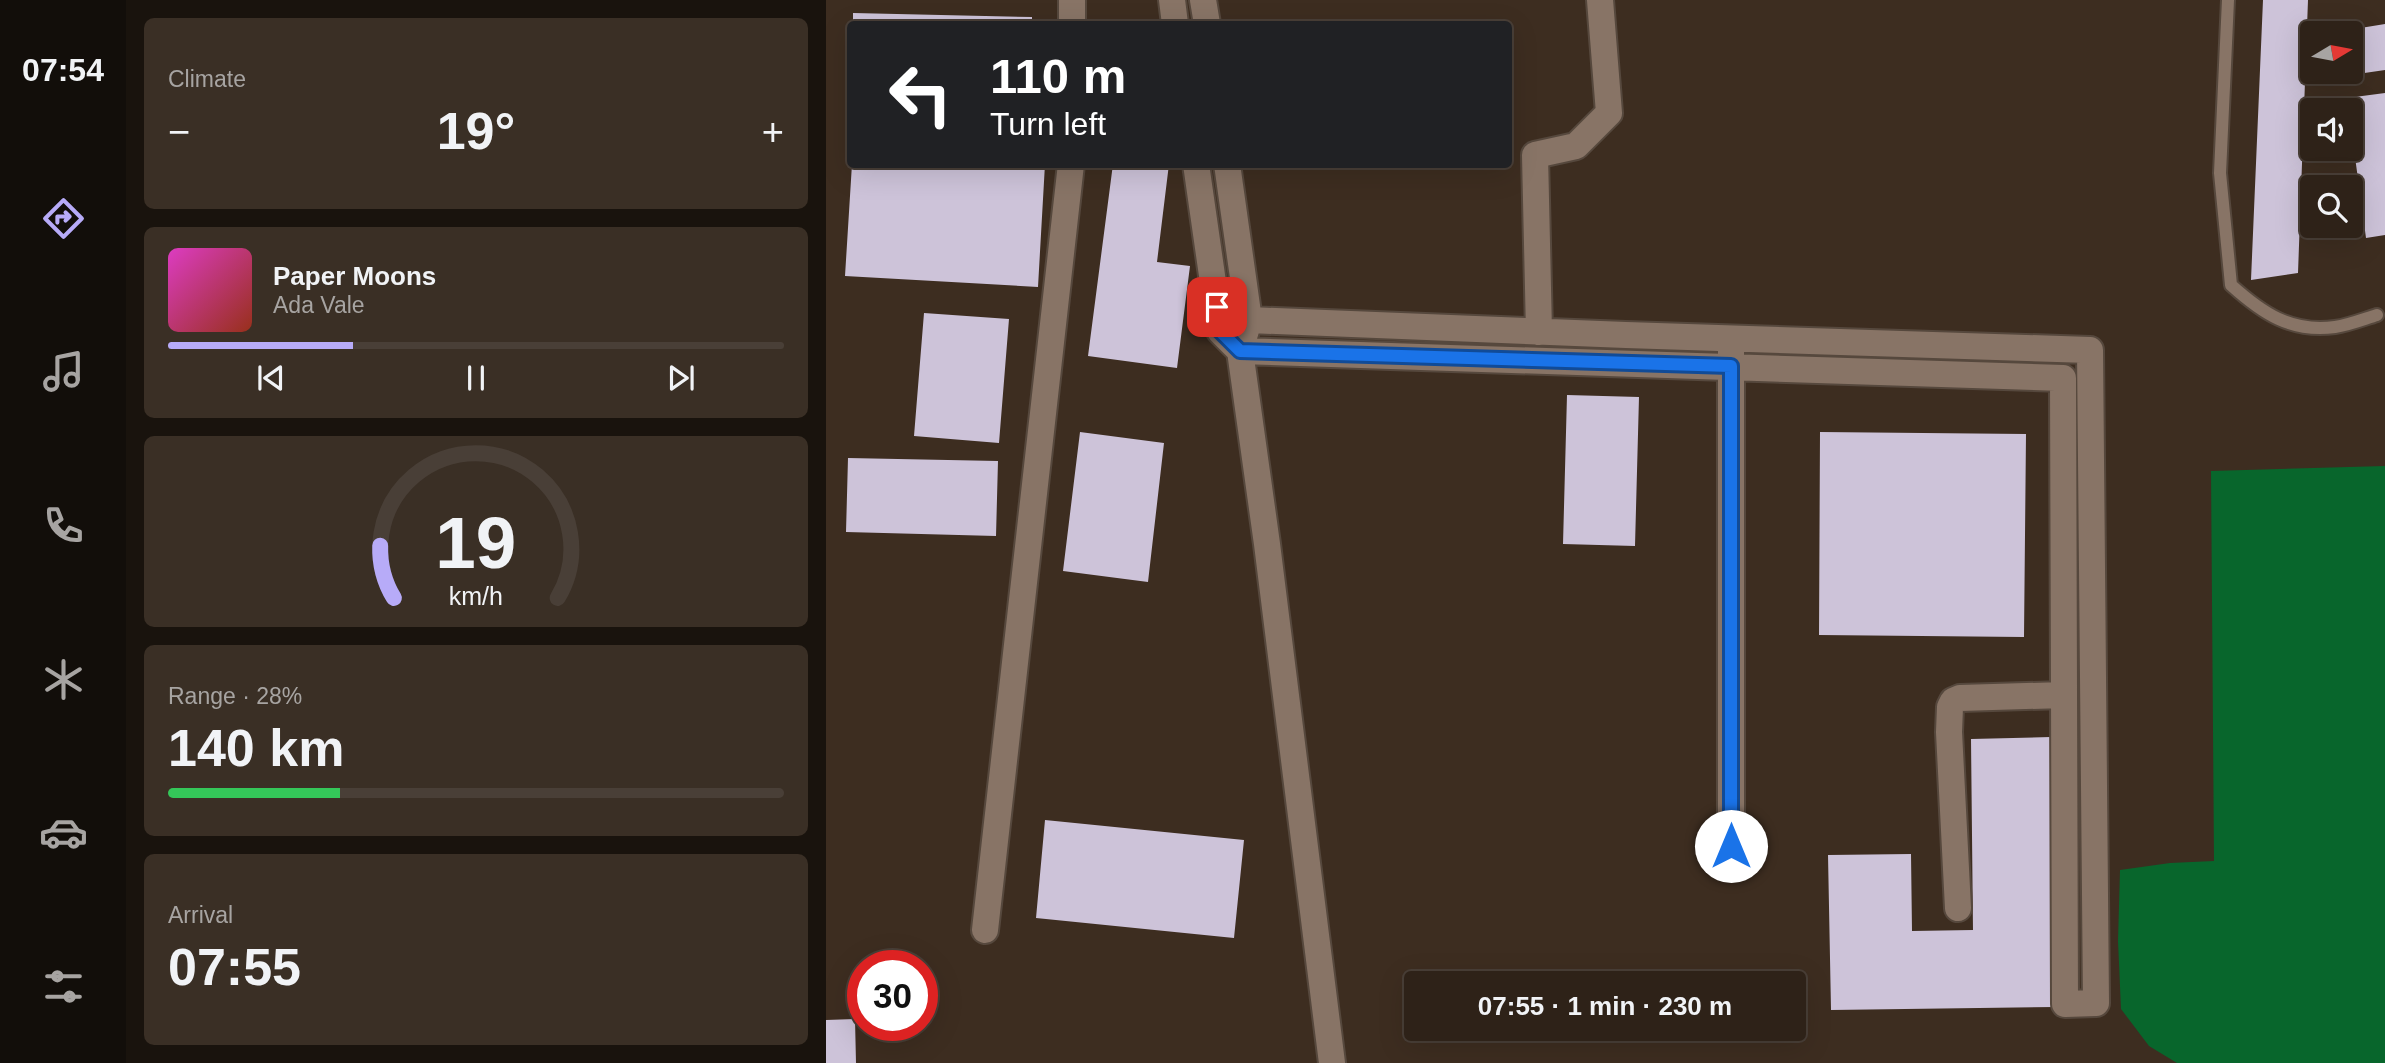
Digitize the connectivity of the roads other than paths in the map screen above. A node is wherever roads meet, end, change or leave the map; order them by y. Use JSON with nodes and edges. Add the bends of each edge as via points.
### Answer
{"nodes":[{"id":1,"x":1072,"y":0,"type":"edge"},
{"id":2,"x":1172,"y":0,"type":"edge"},
{"id":3,"x":1203,"y":0,"type":"edge"},
{"id":4,"x":1600,"y":0,"type":"edge"},
{"id":5,"x":2228,"y":0,"type":"edge"},
{"id":6,"x":1072,"y":21,"type":"edge"},
{"id":7,"x":1175,"y":21,"type":"edge"},
{"id":8,"x":1206,"y":21,"type":"edge"},
{"id":9,"x":1071,"y":168,"type":"edge"},
{"id":10,"x":1197,"y":168,"type":"edge"},
{"id":11,"x":1228,"y":168,"type":"edge"},
{"id":12,"x":2377,"y":315,"type":"dead end"},
{"id":13,"x":1249,"y":320,"type":"junction"},
{"id":14,"x":1220,"y":331,"type":"junction"},
{"id":15,"x":1539,"y":332,"type":"junction"},
{"id":16,"x":1731,"y":338,"type":"junction"},
{"id":17,"x":1240,"y":351,"type":"junction"},
{"id":18,"x":1731,"y":366,"type":"junction"},
{"id":19,"x":2064,"y":695,"type":"junction"},
{"id":20,"x":1731,"y":846,"type":"dead end"},
{"id":21,"x":1958,"y":908,"type":"dead end"},
{"id":22,"x":985,"y":930,"type":"dead end"},
{"id":23,"x":1332,"y":1063,"type":"edge"}],
"edges":[{"from":1,"to":6,"type":"street"},
{"from":2,"to":7,"type":"street"},
{"from":3,"to":8,"type":"street"},
{"from":4,"to":15,"type":"street","via":[[1609,113],[1576,146],[1535,155]]},
{"from":5,"to":12,"type":"lane","via":[[2220,173],[2231,285],[2257,309],[2298,327],[2335,327]]},
{"from":9,"to":22,"type":"street"},
{"from":10,"to":14,"type":"street"},
{"from":11,"to":13,"type":"street"},
{"from":13,"to":14,"type":"street"},
{"from":13,"to":15,"type":"street"},
{"from":13,"to":17,"type":"street"},
{"from":14,"to":17,"type":"street"},
{"from":15,"to":16,"type":"street"},
{"from":16,"to":18,"type":"street"},
{"from":16,"to":19,"type":"street","via":[[2090,350],[2096,1003],[2066,1004]]},
{"from":17,"to":18,"type":"street"},
{"from":17,"to":23,"type":"street"},
{"from":18,"to":19,"type":"street","via":[[2063,378]]},
{"from":18,"to":20,"type":"street"},
{"from":19,"to":21,"type":"street","via":[[1960,698],[1950,707]]}]}
